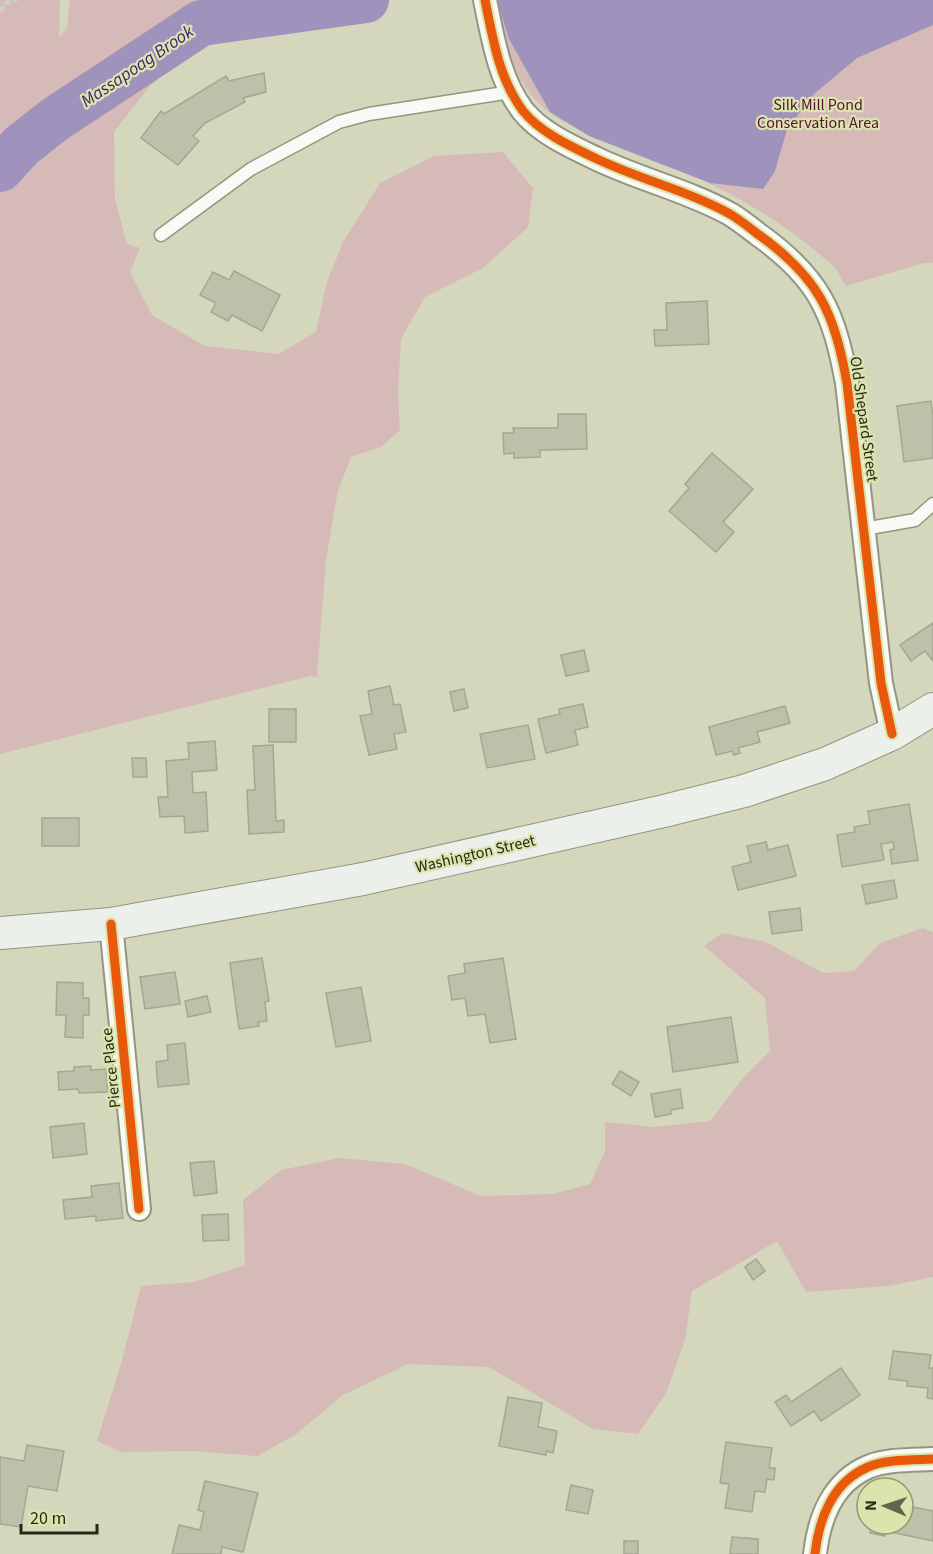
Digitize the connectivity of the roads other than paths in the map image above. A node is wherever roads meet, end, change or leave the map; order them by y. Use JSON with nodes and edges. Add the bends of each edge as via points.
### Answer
{"nodes":[{"id":1,"x":485,"y":0,"type":"edge"},
{"id":2,"x":511,"y":92,"type":"junction"},
{"id":3,"x":161,"y":235,"type":"dead end"},
{"id":4,"x":933,"y":504,"type":"edge"},
{"id":5,"x":864,"y":529,"type":"junction"},
{"id":6,"x":933,"y":709,"type":"edge"},
{"id":7,"x":892,"y":734,"type":"junction"},
{"id":8,"x":111,"y":924,"type":"junction"},
{"id":9,"x":0,"y":933,"type":"edge"},
{"id":10,"x":139,"y":1209,"type":"dead end"},
{"id":11,"x":933,"y":1459,"type":"edge"},
{"id":12,"x":815,"y":1554,"type":"edge"}],
"edges":[{"from":1,"to":2,"type":"street","name":"Old Shepard Street","via":[[503,75]]},
{"from":2,"to":3,"type":"lane","via":[[339,122],[251,169]]},
{"from":2,"to":5,"type":"street","name":"Old Shepard Street","via":[[525,114],[570,147],[730,214],[797,265],[825,306],[842,355]]},
{"from":4,"to":5,"type":"lane","via":[[915,520]]},
{"from":5,"to":7,"type":"street","name":"Old Shepard Street","via":[[881,683]]},
{"from":6,"to":7,"type":"main road","name":"Washington Street"},
{"from":7,"to":8,"type":"main road","name":"Washington Street","via":[[825,764],[664,812],[363,879]]},
{"from":8,"to":9,"type":"main road","name":"Washington Street"},
{"from":8,"to":10,"type":"street","name":"Pierce Place"},
{"from":11,"to":12,"type":"street","via":[[868,1466],[839,1487],[825,1509]]}]}
